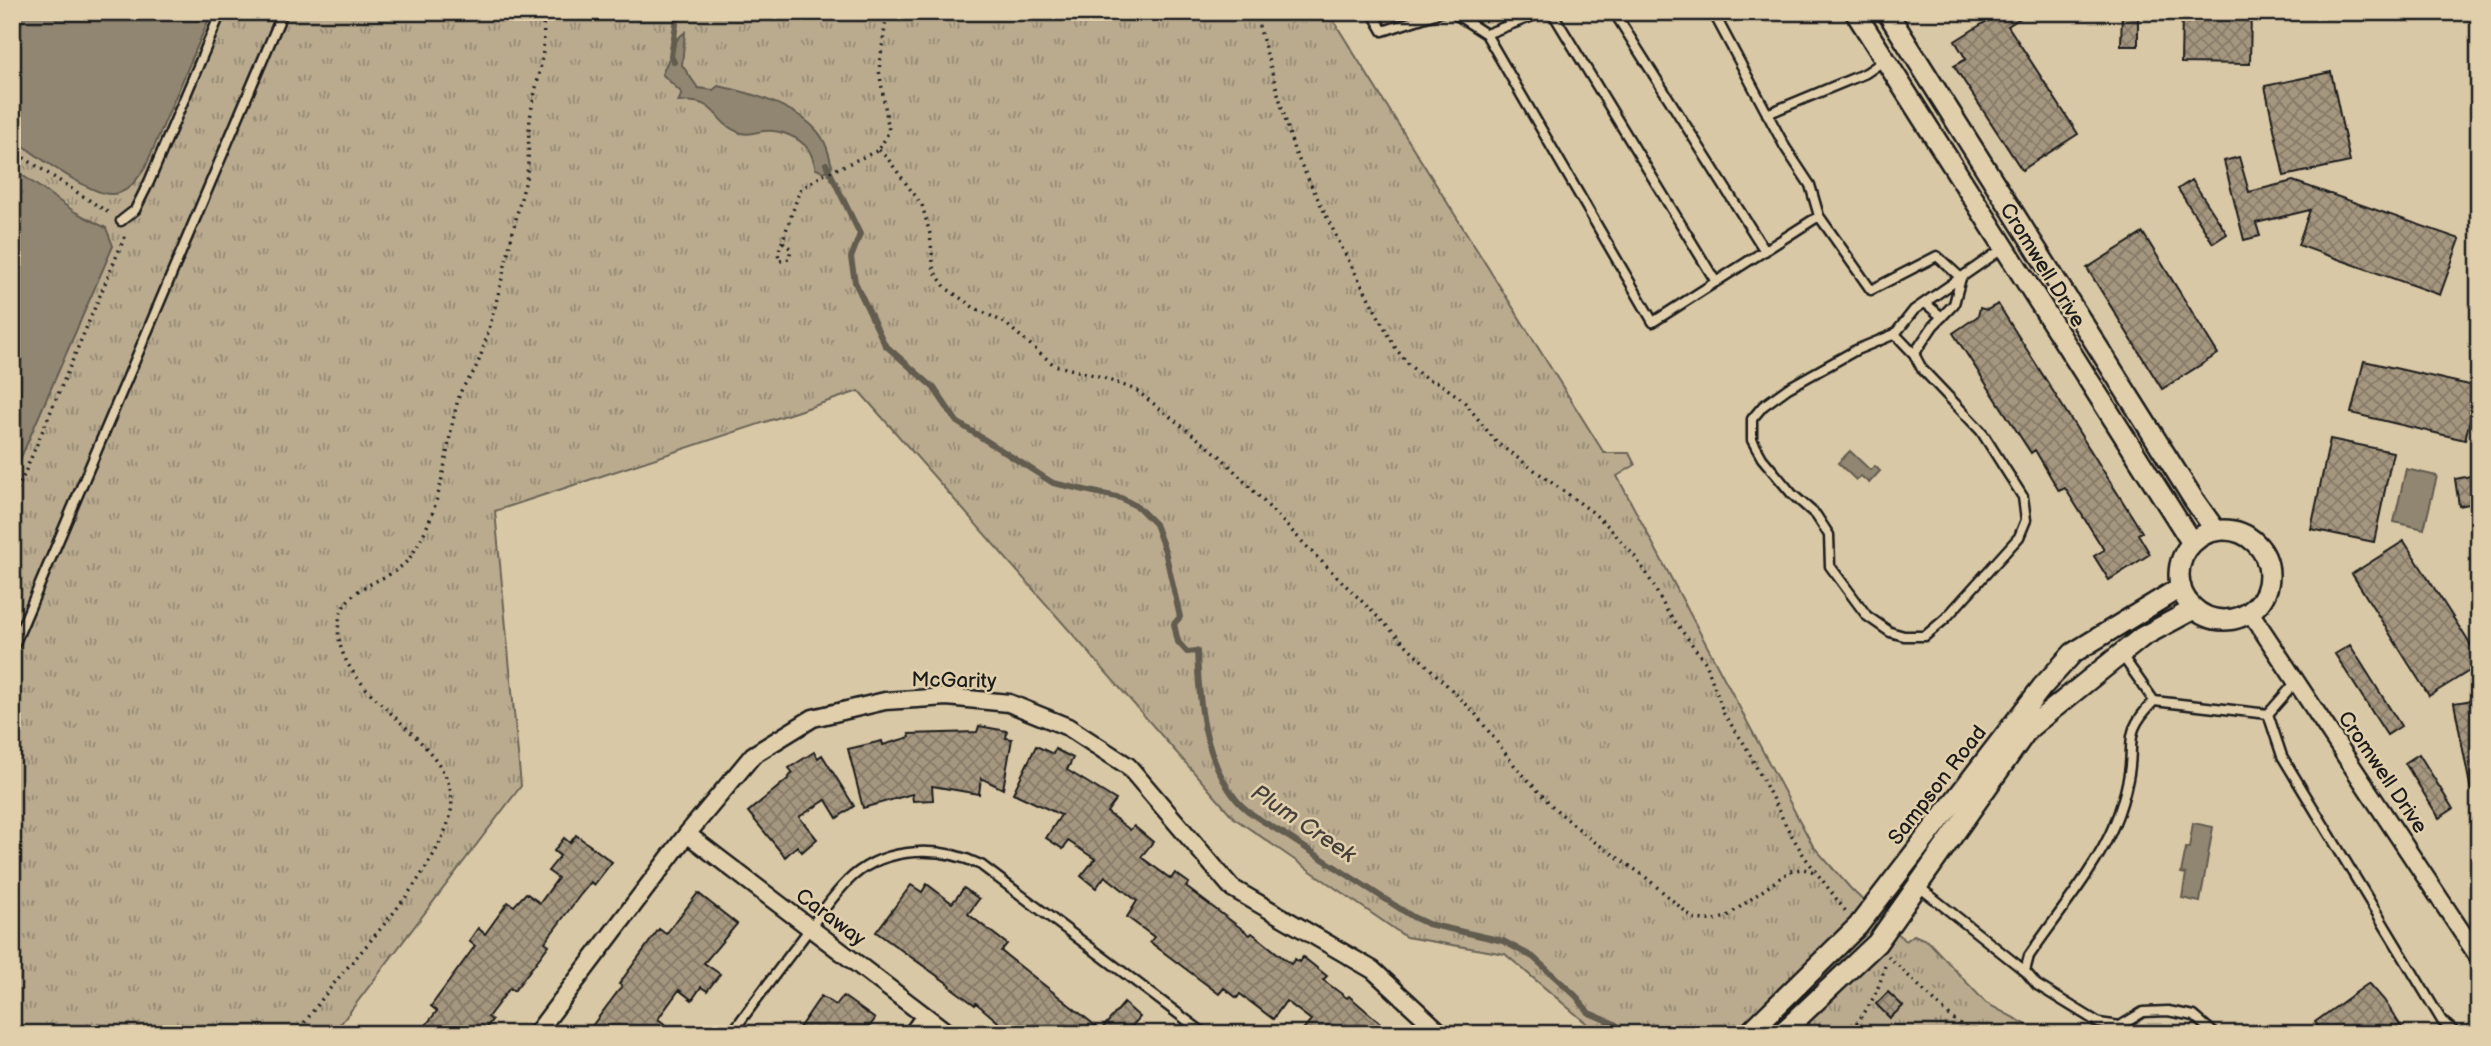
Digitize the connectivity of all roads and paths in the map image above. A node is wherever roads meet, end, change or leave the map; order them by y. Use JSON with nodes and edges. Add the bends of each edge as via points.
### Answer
{"nodes":[{"id":1,"x":221,"y":12,"type":"edge"},
{"id":2,"x":283,"y":12,"type":"edge"},
{"id":3,"x":541,"y":12,"type":"edge"},
{"id":4,"x":887,"y":12,"type":"edge"},
{"id":5,"x":1255,"y":12,"type":"edge"},
{"id":6,"x":1372,"y":12,"type":"edge"},
{"id":7,"x":1441,"y":12,"type":"edge"},
{"id":8,"x":1452,"y":12,"type":"edge"},
{"id":9,"x":1543,"y":12,"type":"edge"},
{"id":10,"x":1552,"y":12,"type":"edge"},
{"id":11,"x":1614,"y":12,"type":"edge"},
{"id":12,"x":1713,"y":12,"type":"edge"},
{"id":13,"x":1855,"y":12,"type":"edge"},
{"id":14,"x":1887,"y":12,"type":"edge"},
{"id":15,"x":1486,"y":34,"type":"junction"},
{"id":16,"x":1885,"y":60,"type":"junction"},
{"id":17,"x":1767,"y":114,"type":"junction"},
{"id":18,"x":12,"y":150,"type":"edge"},
{"id":19,"x":879,"y":150,"type":"junction"},
{"id":20,"x":1819,"y":216,"type":"junction"},
{"id":21,"x":121,"y":221,"type":"junction"},
{"id":22,"x":783,"y":242,"type":"junction"},
{"id":23,"x":2005,"y":247,"type":"junction"},
{"id":24,"x":1765,"y":251,"type":"junction"},
{"id":25,"x":1961,"y":278,"type":"junction"},
{"id":26,"x":1716,"y":282,"type":"junction"},
{"id":27,"x":1926,"y":303,"type":"junction"},
{"id":28,"x":1942,"y":317,"type":"junction"},
{"id":29,"x":1895,"y":334,"type":"junction"},
{"id":30,"x":1914,"y":354,"type":"junction"},
{"id":31,"x":12,"y":503,"type":"edge"},
{"id":32,"x":2216,"y":531,"type":"junction"},
{"id":33,"x":2192,"y":543,"type":"junction"},
{"id":34,"x":2180,"y":587,"type":"junction"},
{"id":35,"x":2194,"y":609,"type":"junction"},
{"id":36,"x":2250,"y":612,"type":"junction"},
{"id":37,"x":12,"y":650,"type":"edge"},
{"id":38,"x":2121,"y":654,"type":"junction"},
{"id":39,"x":2296,"y":682,"type":"junction"},
{"id":40,"x":2154,"y":701,"type":"junction"},
{"id":41,"x":2268,"y":714,"type":"junction"},
{"id":42,"x":687,"y":834,"type":"junction"},
{"id":43,"x":1815,"y":872,"type":"junction"},
{"id":44,"x":1917,"y":886,"type":"junction"},
{"id":45,"x":1858,"y":926,"type":"junction"},
{"id":46,"x":811,"y":928,"type":"junction"},
{"id":47,"x":1877,"y":943,"type":"junction"},
{"id":48,"x":2479,"y":958,"type":"edge"},
{"id":49,"x":2025,"y":971,"type":"junction"},
{"id":50,"x":925,"y":1016,"type":"junction"},
{"id":51,"x":296,"y":1034,"type":"edge"},
{"id":52,"x":536,"y":1034,"type":"edge"},
{"id":53,"x":731,"y":1034,"type":"edge"},
{"id":54,"x":912,"y":1034,"type":"edge"},
{"id":55,"x":949,"y":1034,"type":"edge"},
{"id":56,"x":1205,"y":1034,"type":"edge"},
{"id":57,"x":1442,"y":1034,"type":"edge"},
{"id":58,"x":1748,"y":1034,"type":"edge"},
{"id":59,"x":1781,"y":1034,"type":"edge"},
{"id":60,"x":1847,"y":1034,"type":"edge"},
{"id":61,"x":1975,"y":1034,"type":"edge"},
{"id":62,"x":2214,"y":1034,"type":"edge"},
{"id":63,"x":2457,"y":1034,"type":"edge"}],
"edges":[{"from":1,"to":21,"type":"lane","via":[[149,182],[135,210]]},
{"from":2,"to":37,"type":"lane"},
{"from":3,"to":51,"type":"path","via":[[545,50],[529,131],[526,180],[483,347],[460,392],[436,507],[404,564],[357,592],[340,618],[341,642],[354,674],[434,757],[444,774],[449,819],[431,860]]},
{"from":4,"to":19,"type":"path","via":[[879,70],[889,131]]},
{"from":5,"to":43,"type":"path","via":[[1294,150],[1396,349],[1418,373],[1464,400],[1497,443],[1591,510],[1636,558],[1667,611],[1706,663],[1724,714]]},
{"from":6,"to":7,"type":"lane","via":[[1383,31]]},
{"from":8,"to":15,"type":"lane"},
{"from":9,"to":15,"type":"lane"},
{"from":10,"to":26,"type":"lane"},
{"from":11,"to":24,"type":"lane"},
{"from":12,"to":17,"type":"lane"},
{"from":13,"to":16,"type":"street","name":"Cromwell Drive"},
{"from":14,"to":32,"type":"street","name":"Cromwell Drive"},
{"from":15,"to":26,"type":"lane","via":[[1653,323]]},
{"from":16,"to":17,"type":"lane","via":[[1866,73]]},
{"from":16,"to":23,"type":"street","name":"Cromwell Drive"},
{"from":17,"to":20,"type":"lane","via":[[1810,185]]},
{"from":18,"to":21,"type":"path"},
{"from":19,"to":22,"type":"path","via":[[800,190]]},
{"from":19,"to":43,"type":"path","via":[[922,205],[934,271],[946,288],[1004,323],[1054,365],[1136,390],[1220,456],[1474,712],[1553,807],[1693,918],[1719,920],[1790,871]]},
{"from":20,"to":24,"type":"lane"},
{"from":20,"to":25,"type":"lane","via":[[1871,290],[1937,256]]},
{"from":21,"to":31,"type":"path","via":[[126,236]]},
{"from":22,"to":22,"type":"path","via":[[778,254],[780,261],[792,254]]},
{"from":23,"to":25,"type":"lane"},
{"from":23,"to":33,"type":"street","name":"Cromwell Drive"},
{"from":24,"to":26,"type":"lane"},
{"from":25,"to":27,"type":"lane"},
{"from":25,"to":28,"type":"lane","via":[[1954,304]]},
{"from":27,"to":28,"type":"lane"},
{"from":27,"to":29,"type":"lane","via":[[1914,310]]},
{"from":28,"to":30,"type":"lane"},
{"from":29,"to":30,"type":"lane"},
{"from":29,"to":30,"type":"lane","via":[[1856,350],[1763,406],[1752,419],[1752,440],[1792,494],[1816,515],[1829,535],[1830,566],[1867,616],[1890,632],[1925,636],[2020,537],[2026,520],[2023,496],[1981,431],[1922,369]]},
{"from":32,"to":33,"type":"street"},
{"from":32,"to":36,"type":"street","via":[[2242,534],[2262,551],[2268,564],[2267,590]]},
{"from":33,"to":34,"type":"street","via":[[2180,564]]},
{"from":34,"to":35,"type":"street"},
{"from":34,"to":45,"type":"street","name":"Sampson Road","via":[[2073,653]]},
{"from":35,"to":36,"type":"street","via":[[2221,620]]},
{"from":35,"to":38,"type":"street","name":"Sampson Road"},
{"from":36,"to":39,"type":"street","name":"Cromwell Drive"},
{"from":38,"to":40,"type":"lane"},
{"from":38,"to":44,"type":"street","name":"Sampson Road","via":[[2028,729]]},
{"from":39,"to":41,"type":"lane"},
{"from":39,"to":48,"type":"street","name":"Cromwell Drive"},
{"from":40,"to":41,"type":"lane"},
{"from":40,"to":49,"type":"lane","via":[[2139,716],[2130,736],[2129,778],[2115,824],[2103,849],[2029,956]]},
{"from":41,"to":63,"type":"lane","via":[[2282,756],[2442,1021]]},
{"from":42,"to":46,"type":"street","name":"Caraway"},
{"from":42,"to":52,"type":"street","name":"McGarity"},
{"from":42,"to":57,"type":"street","name":"McGarity","via":[[753,755],[813,718],[897,700],[947,696],[1009,703],[1068,727],[1128,766],[1232,888],[1373,970]]},
{"from":43,"to":45,"type":"path"},
{"from":44,"to":47,"type":"street","name":"Sampson Road"},
{"from":44,"to":49,"type":"lane"},
{"from":45,"to":58,"type":"street","name":"Sampson Road"},
{"from":46,"to":50,"type":"street","name":"Caraway"},
{"from":46,"to":53,"type":"lane"},
{"from":46,"to":56,"type":"lane","via":[[839,891],[868,866],[918,852],[964,857],[1002,879]]},
{"from":47,"to":59,"type":"street","name":"Sampson Road"},
{"from":47,"to":60,"type":"path","via":[[1886,961],[1880,985]]},
{"from":47,"to":61,"type":"path","via":[[1952,1018]]},
{"from":49,"to":62,"type":"lane","via":[[2037,985],[2099,1023],[2120,1026],[2143,1012],[2168,1011],[2194,1016]]},
{"from":50,"to":54,"type":"street"},
{"from":50,"to":55,"type":"street","name":"Caraway"}]}
